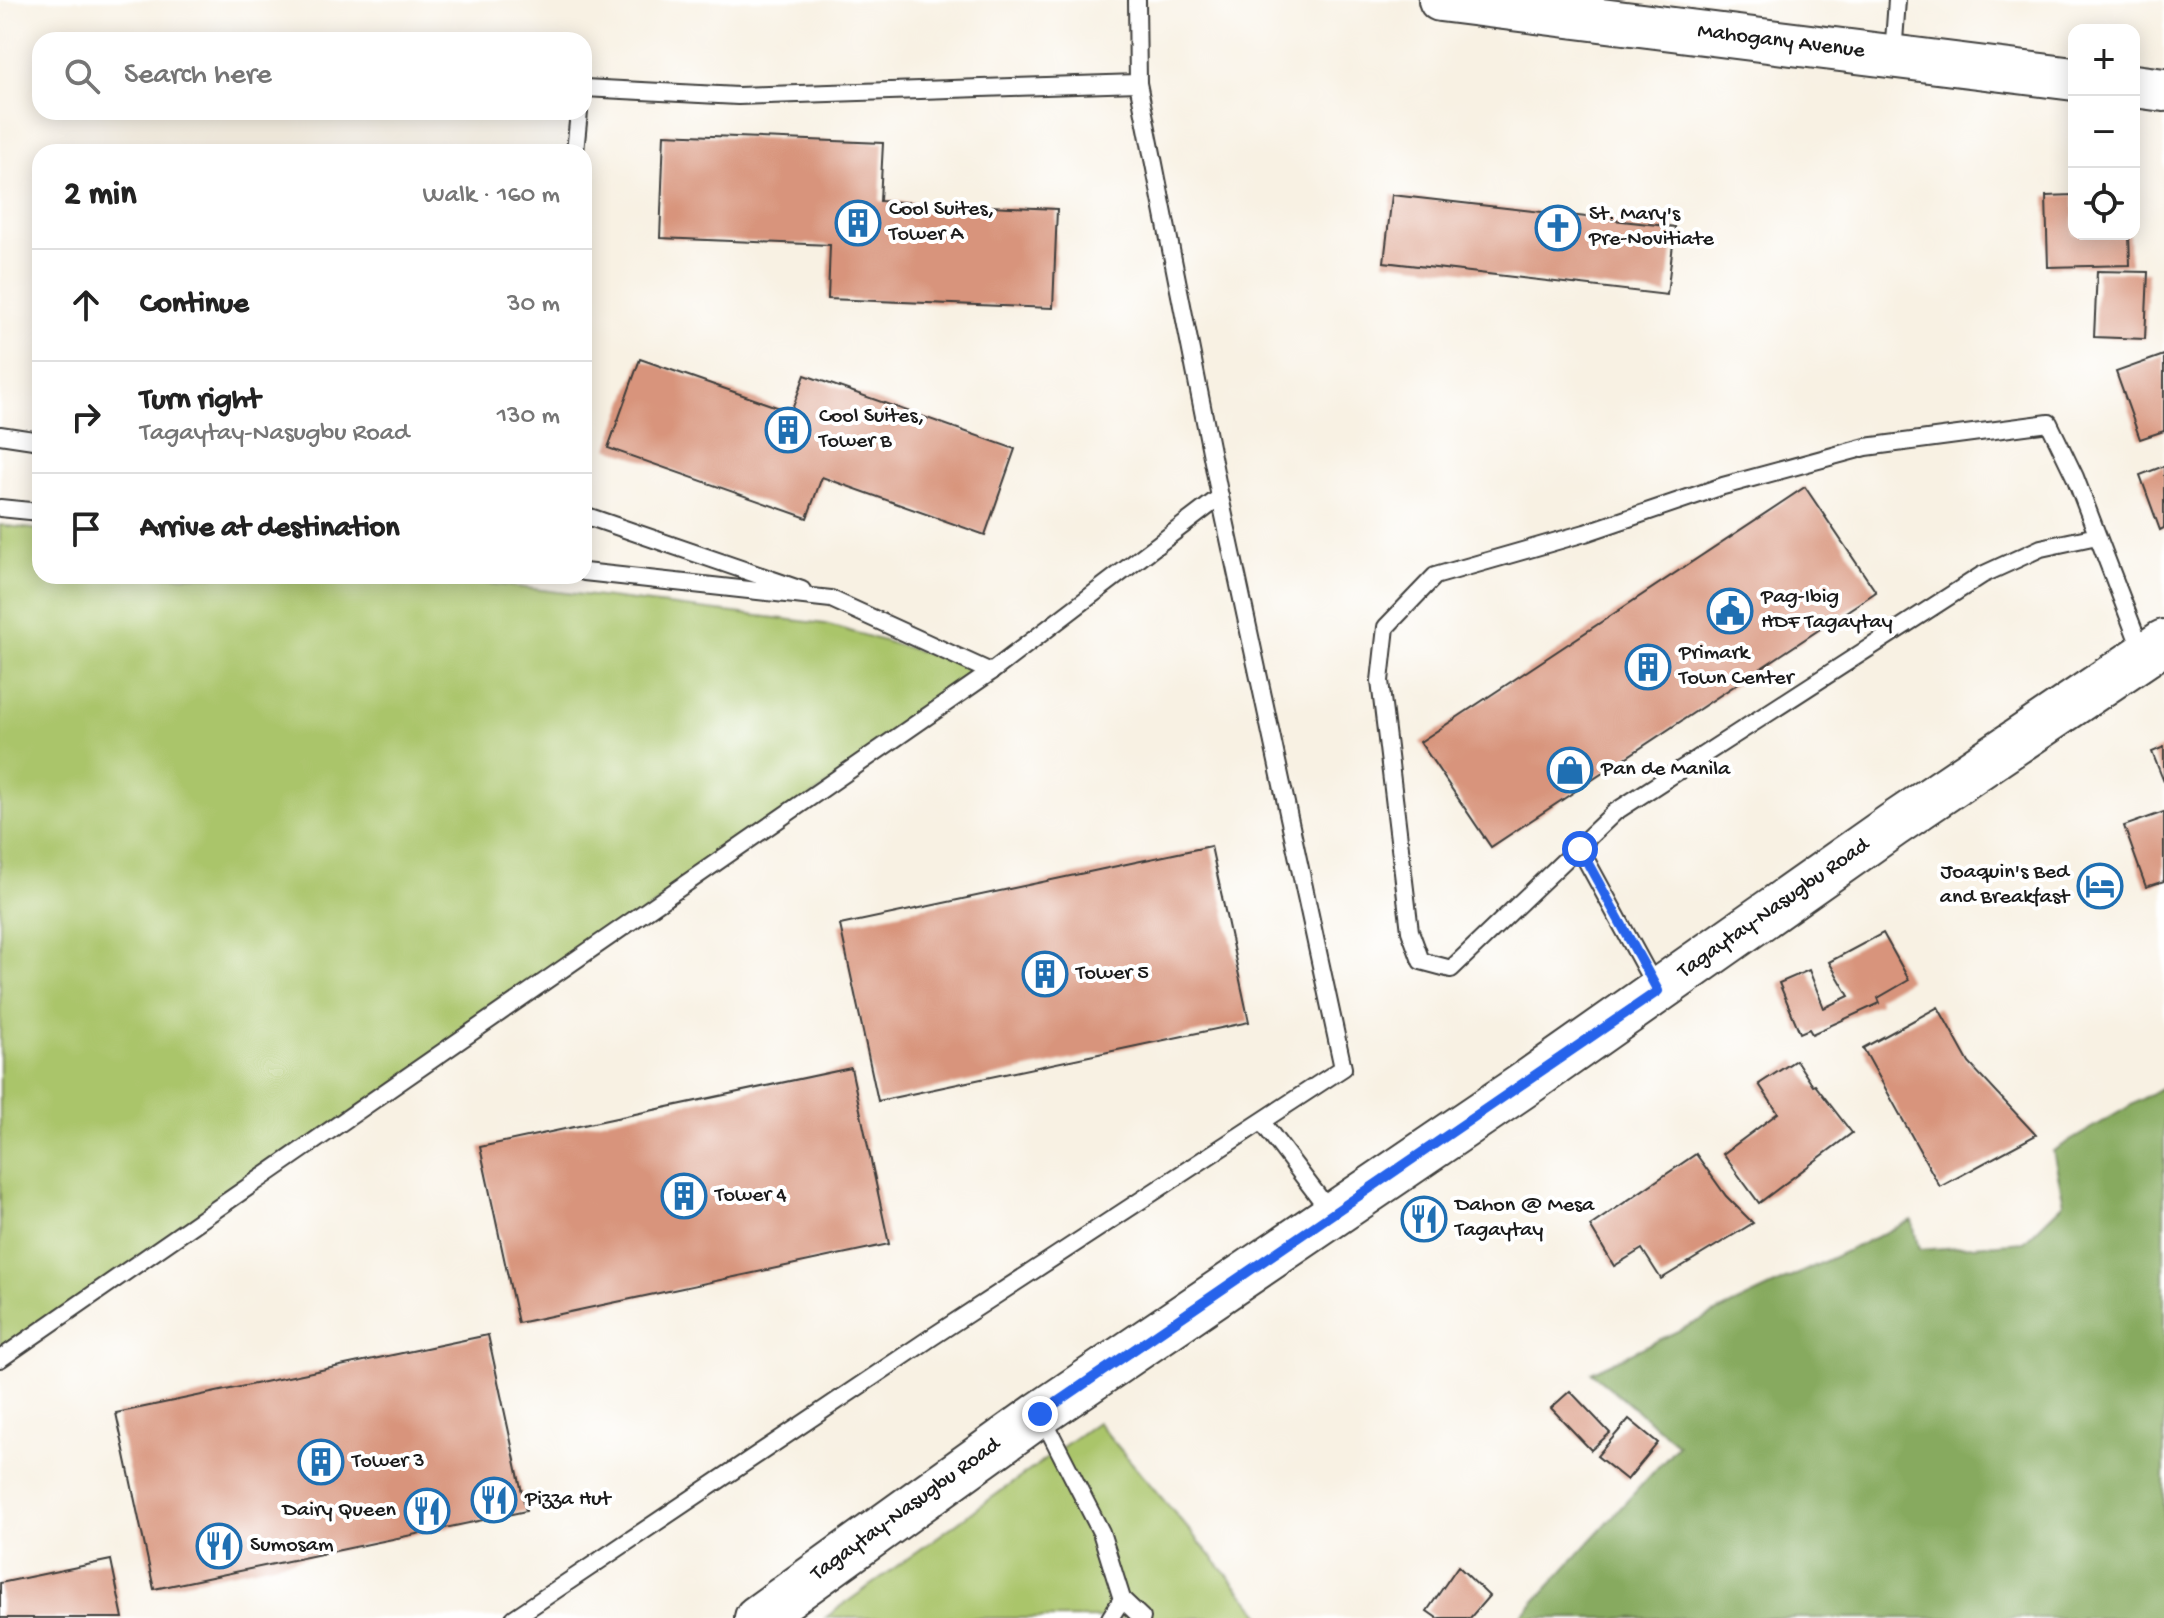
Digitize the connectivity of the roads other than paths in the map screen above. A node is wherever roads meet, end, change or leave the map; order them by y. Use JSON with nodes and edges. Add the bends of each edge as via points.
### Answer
{"nodes":[{"id":1,"x":1137,"y":0,"type":"edge"},
{"id":2,"x":1440,"y":0,"type":"edge"},
{"id":3,"x":1897,"y":0,"type":"edge"},
{"id":4,"x":1893,"y":56,"type":"junction"},
{"id":5,"x":2068,"y":78,"type":"edge"},
{"id":6,"x":1138,"y":83,"type":"junction"},
{"id":7,"x":2140,"y":87,"type":"edge"},
{"id":8,"x":592,"y":88,"type":"edge"},
{"id":9,"x":2164,"y":90,"type":"edge"},
{"id":10,"x":578,"y":120,"type":"edge"},
{"id":11,"x":576,"y":144,"type":"edge"},
{"id":12,"x":0,"y":435,"type":"edge"},
{"id":13,"x":32,"y":440,"type":"edge"},
{"id":14,"x":1220,"y":497,"type":"junction"},
{"id":15,"x":0,"y":508,"type":"edge"},
{"id":16,"x":32,"y":511,"type":"edge"},
{"id":17,"x":592,"y":518,"type":"edge"},
{"id":18,"x":2097,"y":536,"type":"junction"},
{"id":19,"x":592,"y":573,"type":"edge"},
{"id":20,"x":831,"y":599,"type":"junction"},
{"id":21,"x":2154,"y":649,"type":"edge"},
{"id":22,"x":991,"y":672,"type":"junction"},
{"id":23,"x":1580,"y":849,"type":"junction"},
{"id":24,"x":1658,"y":991,"type":"junction"},
{"id":25,"x":1262,"y":1122,"type":"junction"},
{"id":26,"x":1332,"y":1216,"type":"junction"},
{"id":27,"x":0,"y":1359,"type":"edge"},
{"id":28,"x":1040,"y":1414,"type":"junction"},
{"id":29,"x":1122,"y":1599,"type":"junction"},
{"id":30,"x":514,"y":1618,"type":"edge"},
{"id":31,"x":757,"y":1618,"type":"edge"},
{"id":32,"x":1110,"y":1618,"type":"edge"},
{"id":33,"x":1142,"y":1618,"type":"edge"}],
"edges":[{"from":1,"to":6,"type":"lane"},
{"from":2,"to":4,"type":"main road","name":"Mahogany Avenue"},
{"from":3,"to":4,"type":"lane"},
{"from":4,"to":5,"type":"main road","name":"Mahogany Avenue"},
{"from":6,"to":8,"type":"lane","via":[[738,96]]},
{"from":6,"to":14,"type":"lane"},
{"from":7,"to":9,"type":"main road"},
{"from":10,"to":11,"type":"lane"},
{"from":12,"to":13,"type":"lane"},
{"from":14,"to":22,"type":"lane"},
{"from":14,"to":25,"type":"lane","via":[[1343,1068]]},
{"from":15,"to":16,"type":"lane"},
{"from":17,"to":20,"type":"lane"},
{"from":18,"to":21,"type":"lane"},
{"from":18,"to":23,"type":"lane","via":[[2041,548],[1982,575],[1615,812]]},
{"from":18,"to":23,"type":"lane","via":[[2049,423],[1866,447],[1435,576],[1386,627],[1380,681],[1410,931],[1421,961],[1451,969]]},
{"from":19,"to":20,"type":"lane"},
{"from":20,"to":22,"type":"lane"},
{"from":21,"to":24,"type":"main road","name":"Tagaytay-Nasugbu Road"},
{"from":22,"to":27,"type":"lane"},
{"from":23,"to":24,"type":"lane"},
{"from":24,"to":26,"type":"main road","name":"Tagaytay-Nasugbu Road"},
{"from":25,"to":26,"type":"lane"},
{"from":25,"to":30,"type":"lane"},
{"from":26,"to":28,"type":"main road","name":"Tagaytay-Nasugbu Road"},
{"from":28,"to":29,"type":"lane","via":[[1101,1532]]},
{"from":28,"to":31,"type":"main road","name":"Tagaytay-Nasugbu Road"},
{"from":29,"to":32,"type":"lane"},
{"from":29,"to":33,"type":"lane"}]}
